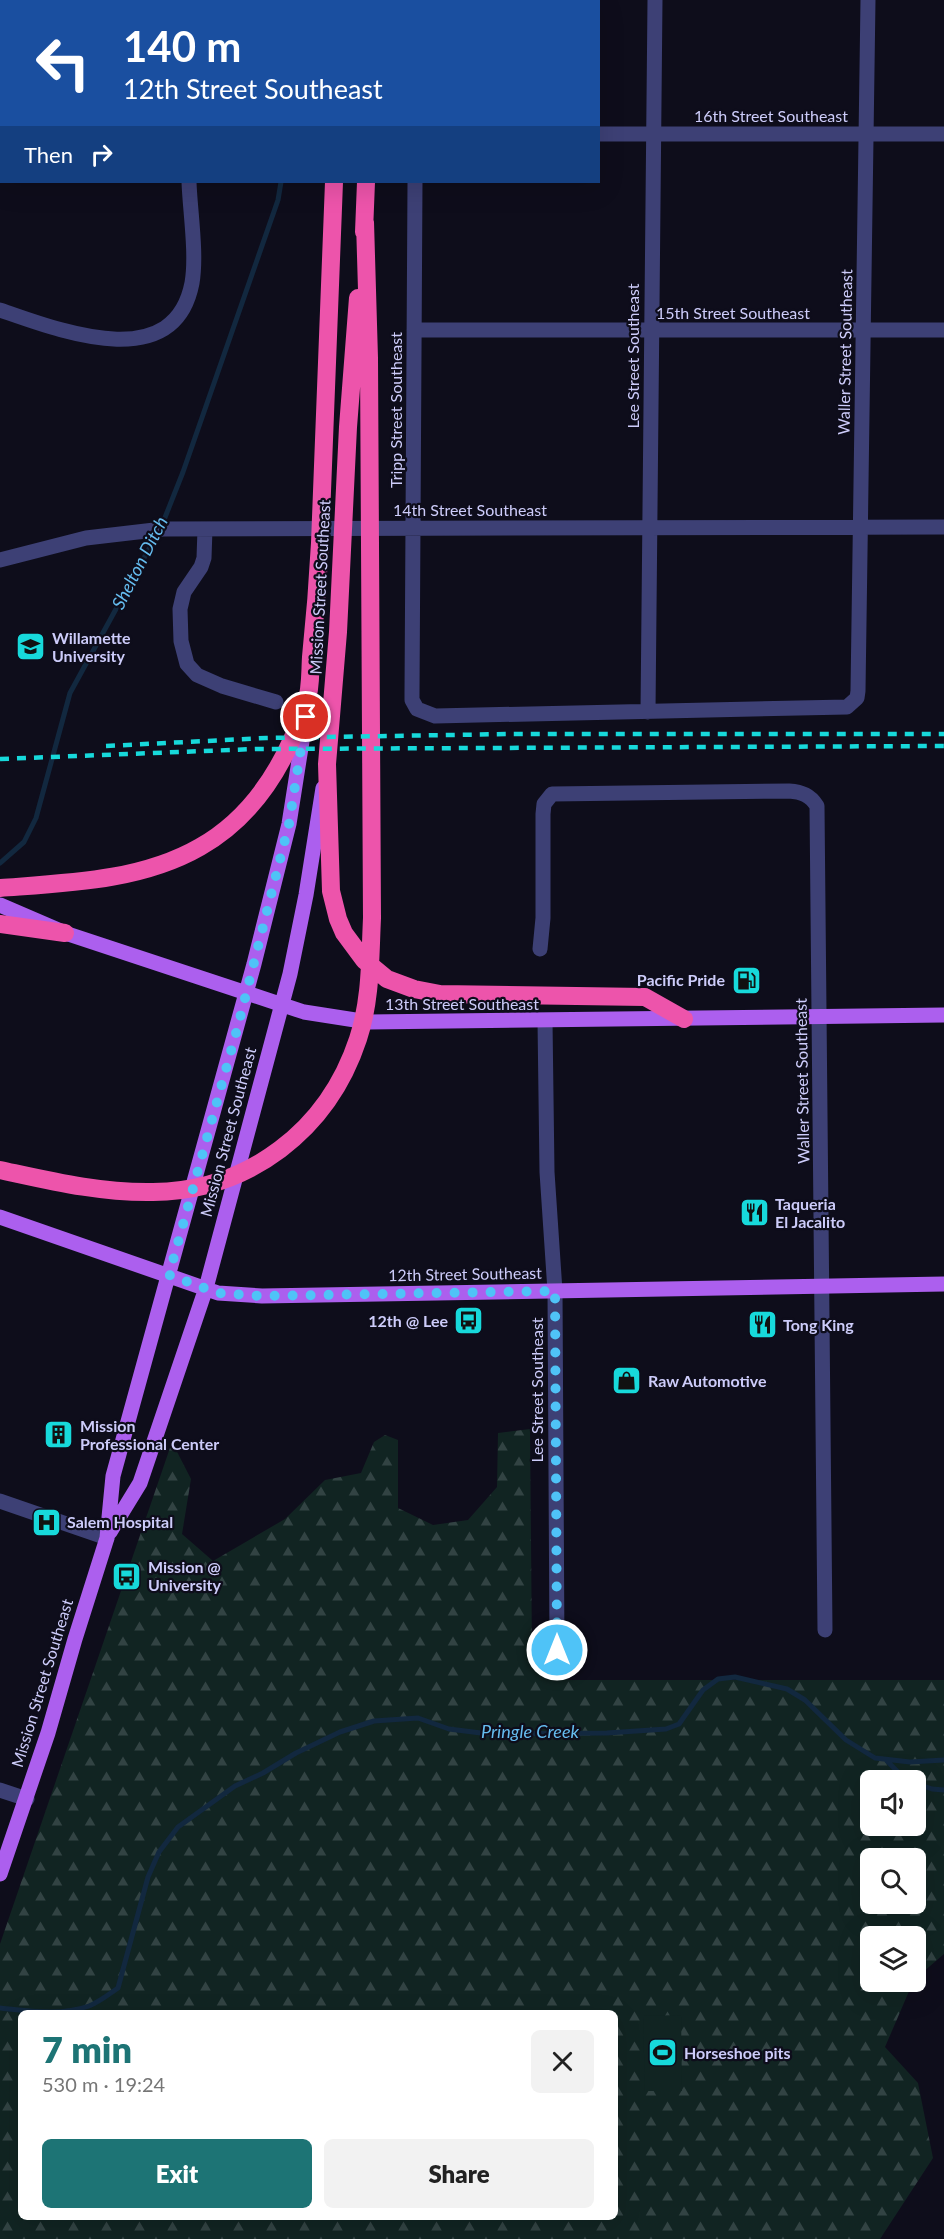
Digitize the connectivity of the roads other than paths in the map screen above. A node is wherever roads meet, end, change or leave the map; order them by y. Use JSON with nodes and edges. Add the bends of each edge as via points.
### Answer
{"nodes":[{"id":1,"x":656,"y":0,"type":"edge"},
{"id":2,"x":868,"y":0,"type":"edge"},
{"id":3,"x":600,"y":134,"type":"edge"},
{"id":4,"x":654,"y":134,"type":"junction"},
{"id":5,"x":866,"y":134,"type":"junction"},
{"id":6,"x":944,"y":134,"type":"edge"},
{"id":7,"x":189,"y":183,"type":"edge"},
{"id":8,"x":334,"y":183,"type":"edge"},
{"id":9,"x":366,"y":183,"type":"edge"},
{"id":10,"x":415,"y":183,"type":"edge"},
{"id":11,"x":365,"y":222,"type":"junction"},
{"id":12,"x":0,"y":310,"type":"edge"},
{"id":13,"x":414,"y":330,"type":"junction"},
{"id":14,"x":944,"y":330,"type":"edge"},
{"id":15,"x":651,"y":331,"type":"junction"},
{"id":16,"x":864,"y":331,"type":"junction"},
{"id":17,"x":650,"y":527,"type":"junction"},
{"id":18,"x":860,"y":527,"type":"junction"},
{"id":19,"x":944,"y":527,"type":"edge"},
{"id":20,"x":414,"y":528,"type":"junction"},
{"id":21,"x":200,"y":530,"type":"junction"},
{"id":22,"x":0,"y":560,"type":"edge"},
{"id":23,"x":307,"y":701,"type":"junction"},
{"id":24,"x":276,"y":702,"type":"dead end"},
{"id":25,"x":648,"y":712,"type":"junction"},
{"id":26,"x":323,"y":826,"type":"junction"},
{"id":27,"x":0,"y":888,"type":"edge"},
{"id":28,"x":0,"y":905,"type":"edge"},
{"id":29,"x":0,"y":924,"type":"edge"},
{"id":30,"x":65,"y":933,"type":"junction"},
{"id":31,"x":540,"y":949,"type":"dead end"},
{"id":32,"x":944,"y":1015,"type":"edge"},
{"id":33,"x":819,"y":1017,"type":"junction"},
{"id":34,"x":684,"y":1019,"type":"junction"},
{"id":35,"x":545,"y":1021,"type":"junction"},
{"id":36,"x":0,"y":1170,"type":"edge"},
{"id":37,"x":0,"y":1217,"type":"edge"},
{"id":38,"x":169,"y":1275,"type":"junction"},
{"id":39,"x":944,"y":1284,"type":"edge"},
{"id":40,"x":822,"y":1286,"type":"junction"},
{"id":41,"x":206,"y":1288,"type":"junction"},
{"id":42,"x":555,"y":1291,"type":"junction"},
{"id":43,"x":0,"y":1501,"type":"edge"},
{"id":44,"x":107,"y":1538,"type":"junction"},
{"id":45,"x":825,"y":1630,"type":"dead end"},
{"id":46,"x":557,"y":1650,"type":"dead end"},
{"id":47,"x":0,"y":1790,"type":"edge"},
{"id":48,"x":27,"y":1799,"type":"junction"},
{"id":49,"x":0,"y":1874,"type":"edge"}],
"edges":[{"from":1,"to":4,"type":"street","name":"Lee Street Southeast"},
{"from":2,"to":5,"type":"street","name":"Waller Street Southeast"},
{"from":3,"to":4,"type":"street","name":"16th Street Southeast"},
{"from":4,"to":5,"type":"street","name":"16th Street Southeast"},
{"from":4,"to":15,"type":"street","name":"Lee Street Southeast"},
{"from":5,"to":6,"type":"street","name":"16th Street Southeast"},
{"from":5,"to":16,"type":"street","name":"Waller Street Southeast"},
{"from":7,"to":12,"type":"street","via":[[193,272],[183,312],[172,323],[147,336],[103,338],[75,334]]},
{"from":8,"to":23,"type":"highway","name":"Mission Street Southeast","via":[[318,594]]},
{"from":9,"to":11,"type":"highway","name":"Mission Street Southeast"},
{"from":10,"to":13,"type":"street","name":"Tripp Street Southeast"},
{"from":11,"to":26,"type":"highway","name":"Mission Street Southeast"},
{"from":11,"to":36,"type":"highway","via":[[369,358],[370,964],[367,1002],[347,1068],[331,1098],[294,1139],[249,1169],[221,1180],[175,1190],[123,1191],[78,1187]]},
{"from":13,"to":15,"type":"street","name":"15th Street Southeast"},
{"from":13,"to":20,"type":"street","name":"Tripp Street Southeast"},
{"from":14,"to":16,"type":"street","name":"15th Street Southeast"},
{"from":15,"to":16,"type":"street","name":"15th Street Southeast"},
{"from":15,"to":17,"type":"street","name":"Lee Street Southeast"},
{"from":16,"to":18,"type":"street","name":"Waller Street Southeast"},
{"from":17,"to":18,"type":"street","name":"14th Street Southeast"},
{"from":17,"to":20,"type":"street","name":"14th Street Southeast"},
{"from":17,"to":25,"type":"street","name":"Lee Street Southeast"},
{"from":18,"to":19,"type":"street","name":"14th Street Southeast"},
{"from":18,"to":25,"type":"street","name":"Waller Street Southeast","via":[[858,691],[854,703],[841,708]]},
{"from":20,"to":21,"type":"street","name":"14th Street Southeast"},
{"from":20,"to":25,"type":"street","name":"Tripp Street Southeast","via":[[412,700],[417,709],[435,716]]},
{"from":21,"to":22,"type":"street","name":"14th Street Southeast","via":[[86,538]]},
{"from":21,"to":24,"type":"street","via":[[204,558],[184,592],[180,609],[181,641],[187,664],[222,686]]},
{"from":23,"to":27,"type":"highway","via":[[276,773],[260,796],[201,847],[174,860],[105,878]]},
{"from":23,"to":38,"type":"main road","name":"Mission Street Southeast","via":[[289,824]]},
{"from":26,"to":34,"type":"highway","name":"Mission Street Southeast","via":[[338,919],[364,960],[387,979],[440,994],[645,997]]},
{"from":26,"to":41,"type":"main road","name":"Mission Street Southeast","via":[[290,974]]},
{"from":28,"to":30,"type":"main road","name":"13th Street Southeast"},
{"from":29,"to":30,"type":"highway"},
{"from":30,"to":35,"type":"main road","name":"13th Street Southeast","via":[[304,1012],[340,1019]]},
{"from":31,"to":33,"type":"street","name":"Waller Street Southeast","via":[[543,814],[548,796],[558,792],[801,792],[817,806]]},
{"from":32,"to":33,"type":"main road","name":"13th Street Southeast"},
{"from":33,"to":34,"type":"main road","name":"13th Street Southeast"},
{"from":33,"to":40,"type":"street","name":"Waller Street Southeast"},
{"from":34,"to":35,"type":"main road","name":"13th Street Southeast"},
{"from":35,"to":42,"type":"street","name":"Lee Street Southeast","via":[[547,1172]]},
{"from":37,"to":38,"type":"main road","name":"12th Street Southeast"},
{"from":38,"to":41,"type":"main road","name":"12th Street Southeast"},
{"from":38,"to":44,"type":"main road","name":"Mission Street Southeast","via":[[113,1476]]},
{"from":39,"to":40,"type":"main road","name":"12th Street Southeast"},
{"from":40,"to":42,"type":"main road","name":"12th Street Southeast"},
{"from":40,"to":45,"type":"street","name":"Waller Street Southeast"},
{"from":41,"to":42,"type":"main road","name":"12th Street Southeast","via":[[218,1293],[262,1296]]},
{"from":41,"to":44,"type":"main road","name":"Mission Street Southeast","via":[[140,1483]]},
{"from":42,"to":46,"type":"street","name":"Lee Street Southeast"},
{"from":43,"to":44,"type":"street"},
{"from":44,"to":48,"type":"main road","name":"Mission Street Southeast"},
{"from":47,"to":48,"type":"street"},
{"from":48,"to":49,"type":"main road","name":"Mission Street Southeast"}]}
